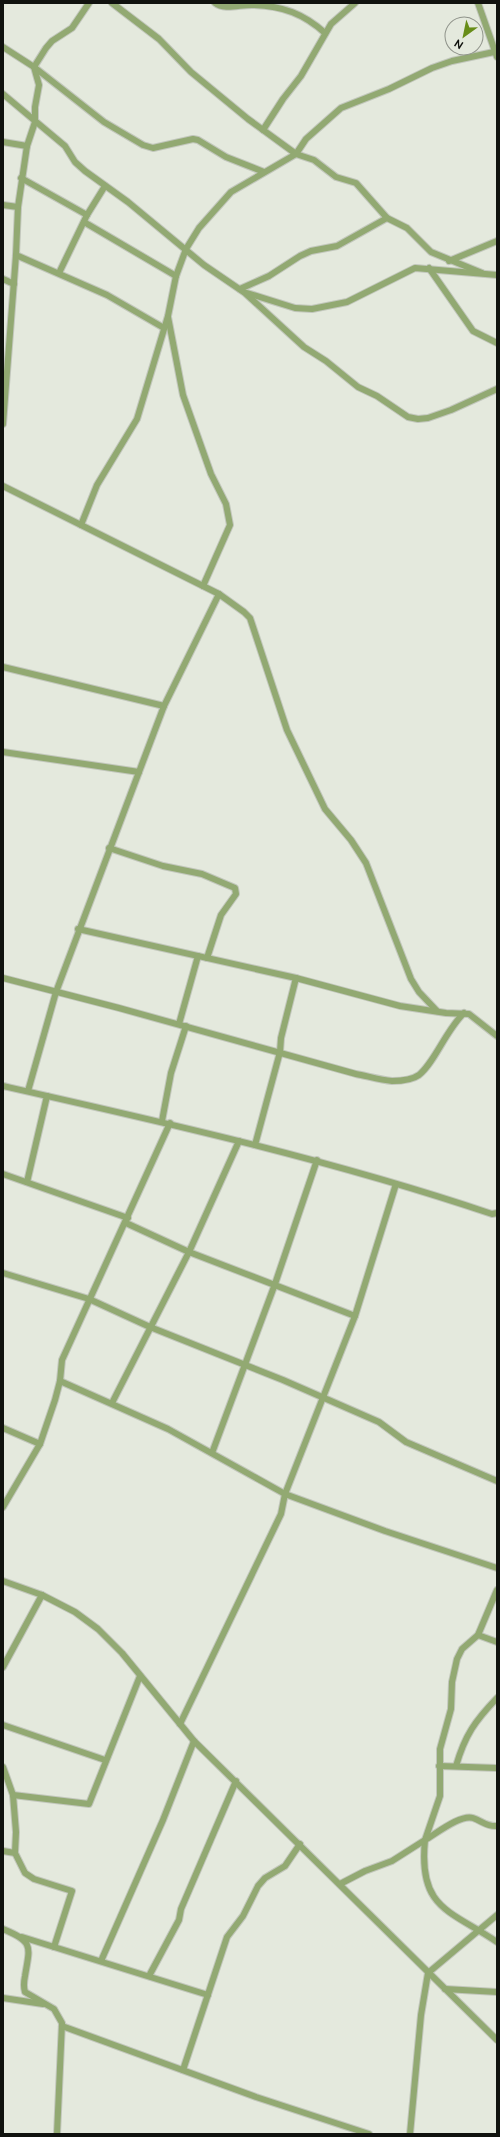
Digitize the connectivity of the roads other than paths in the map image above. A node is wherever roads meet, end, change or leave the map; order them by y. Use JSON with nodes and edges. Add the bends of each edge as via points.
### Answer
{"nodes":[{"id":1,"x":89,"y":3,"type":"edge"},
{"id":2,"x":112,"y":3,"type":"edge"},
{"id":3,"x":215,"y":3,"type":"edge"},
{"id":4,"x":355,"y":3,"type":"edge"},
{"id":5,"x":478,"y":3,"type":"edge"},
{"id":6,"x":325,"y":33,"type":"junction"},
{"id":7,"x":3,"y":47,"type":"edge"},
{"id":8,"x":496,"y":55,"type":"edge"},
{"id":9,"x":34,"y":67,"type":"junction"},
{"id":10,"x":3,"y":94,"type":"edge"},
{"id":11,"x":35,"y":122,"type":"junction"},
{"id":12,"x":263,"y":130,"type":"junction"},
{"id":13,"x":3,"y":142,"type":"edge"},
{"id":14,"x":27,"y":146,"type":"junction"},
{"id":15,"x":296,"y":154,"type":"junction"},
{"id":16,"x":264,"y":172,"type":"junction"},
{"id":17,"x":21,"y":178,"type":"junction"},
{"id":18,"x":104,"y":186,"type":"junction"},
{"id":19,"x":3,"y":204,"type":"edge"},
{"id":20,"x":18,"y":207,"type":"junction"},
{"id":21,"x":87,"y":215,"type":"junction"},
{"id":22,"x":387,"y":218,"type":"junction"},
{"id":23,"x":84,"y":222,"type":"junction"},
{"id":24,"x":497,"y":241,"type":"edge"},
{"id":25,"x":186,"y":249,"type":"junction"},
{"id":26,"x":16,"y":255,"type":"junction"},
{"id":27,"x":449,"y":261,"type":"junction"},
{"id":28,"x":429,"y":268,"type":"junction"},
{"id":29,"x":59,"y":273,"type":"junction"},
{"id":30,"x":482,"y":273,"type":"junction"},
{"id":31,"x":497,"y":275,"type":"edge"},
{"id":32,"x":176,"y":276,"type":"junction"},
{"id":33,"x":3,"y":279,"type":"edge"},
{"id":34,"x":14,"y":284,"type":"junction"},
{"id":35,"x":243,"y":291,"type":"junction"},
{"id":36,"x":168,"y":316,"type":"junction"},
{"id":37,"x":164,"y":328,"type":"junction"},
{"id":38,"x":497,"y":343,"type":"edge"},
{"id":39,"x":497,"y":389,"type":"edge"},
{"id":40,"x":3,"y":424,"type":"edge"},
{"id":41,"x":3,"y":486,"type":"edge"},
{"id":42,"x":81,"y":525,"type":"junction"},
{"id":43,"x":203,"y":586,"type":"junction"},
{"id":44,"x":219,"y":594,"type":"junction"},
{"id":45,"x":3,"y":667,"type":"edge"},
{"id":46,"x":164,"y":706,"type":"junction"},
{"id":47,"x":3,"y":752,"type":"edge"},
{"id":48,"x":138,"y":772,"type":"junction"},
{"id":49,"x":110,"y":848,"type":"junction"},
{"id":50,"x":78,"y":929,"type":"junction"},
{"id":51,"x":198,"y":956,"type":"junction"},
{"id":52,"x":207,"y":958,"type":"junction"},
{"id":53,"x":3,"y":978,"type":"edge"},
{"id":54,"x":296,"y":978,"type":"junction"},
{"id":55,"x":56,"y":992,"type":"junction"},
{"id":56,"x":437,"y":1011,"type":"junction"},
{"id":57,"x":464,"y":1013,"type":"junction"},
{"id":58,"x":179,"y":1024,"type":"junction"},
{"id":59,"x":186,"y":1026,"type":"junction"},
{"id":60,"x":497,"y":1036,"type":"edge"},
{"id":61,"x":280,"y":1052,"type":"junction"},
{"id":62,"x":3,"y":1086,"type":"edge"},
{"id":63,"x":28,"y":1091,"type":"junction"},
{"id":64,"x":47,"y":1096,"type":"junction"},
{"id":65,"x":162,"y":1121,"type":"junction"},
{"id":66,"x":170,"y":1124,"type":"junction"},
{"id":67,"x":239,"y":1141,"type":"junction"},
{"id":68,"x":255,"y":1145,"type":"junction"},
{"id":69,"x":317,"y":1160,"type":"junction"},
{"id":70,"x":3,"y":1174,"type":"edge"},
{"id":71,"x":27,"y":1182,"type":"junction"},
{"id":72,"x":396,"y":1184,"type":"junction"},
{"id":73,"x":497,"y":1214,"type":"edge"},
{"id":74,"x":127,"y":1220,"type":"junction"},
{"id":75,"x":189,"y":1252,"type":"junction"},
{"id":76,"x":3,"y":1273,"type":"edge"},
{"id":77,"x":275,"y":1284,"type":"junction"},
{"id":78,"x":90,"y":1298,"type":"junction"},
{"id":79,"x":356,"y":1316,"type":"junction"},
{"id":80,"x":150,"y":1327,"type":"junction"},
{"id":81,"x":245,"y":1364,"type":"junction"},
{"id":82,"x":60,"y":1381,"type":"junction"},
{"id":83,"x":324,"y":1398,"type":"junction"},
{"id":84,"x":112,"y":1404,"type":"junction"},
{"id":85,"x":3,"y":1428,"type":"edge"},
{"id":86,"x":40,"y":1444,"type":"junction"},
{"id":87,"x":212,"y":1453,"type":"junction"},
{"id":88,"x":497,"y":1481,"type":"edge"},
{"id":89,"x":285,"y":1494,"type":"junction"},
{"id":90,"x":3,"y":1507,"type":"edge"},
{"id":91,"x":497,"y":1568,"type":"edge"},
{"id":92,"x":3,"y":1581,"type":"edge"},
{"id":93,"x":497,"y":1590,"type":"edge"},
{"id":94,"x":42,"y":1595,"type":"junction"},
{"id":95,"x":478,"y":1634,"type":"junction"},
{"id":96,"x":497,"y":1642,"type":"edge"},
{"id":97,"x":3,"y":1667,"type":"edge"},
{"id":98,"x":140,"y":1676,"type":"junction"},
{"id":99,"x":497,"y":1698,"type":"edge"},
{"id":100,"x":180,"y":1724,"type":"junction"},
{"id":101,"x":3,"y":1725,"type":"edge"},
{"id":102,"x":194,"y":1741,"type":"junction"},
{"id":103,"x":105,"y":1760,"type":"junction"},
{"id":104,"x":439,"y":1766,"type":"junction"},
{"id":105,"x":456,"y":1766,"type":"junction"},
{"id":106,"x":3,"y":1767,"type":"edge"},
{"id":107,"x":497,"y":1768,"type":"edge"},
{"id":108,"x":236,"y":1781,"type":"junction"},
{"id":109,"x":13,"y":1795,"type":"junction"},
{"id":110,"x":497,"y":1826,"type":"edge"},
{"id":111,"x":425,"y":1840,"type":"junction"},
{"id":112,"x":300,"y":1844,"type":"junction"},
{"id":113,"x":3,"y":1851,"type":"edge"},
{"id":114,"x":15,"y":1853,"type":"junction"},
{"id":115,"x":340,"y":1884,"type":"junction"},
{"id":116,"x":497,"y":1915,"type":"edge"},
{"id":117,"x":3,"y":1929,"type":"edge"},
{"id":118,"x":479,"y":1930,"type":"junction"},
{"id":119,"x":18,"y":1936,"type":"junction"},
{"id":120,"x":497,"y":1942,"type":"edge"},
{"id":121,"x":54,"y":1947,"type":"junction"},
{"id":122,"x":101,"y":1961,"type":"junction"},
{"id":123,"x":428,"y":1972,"type":"junction"},
{"id":124,"x":149,"y":1976,"type":"junction"},
{"id":125,"x":445,"y":1989,"type":"junction"},
{"id":126,"x":497,"y":1992,"type":"edge"},
{"id":127,"x":208,"y":1995,"type":"junction"},
{"id":128,"x":3,"y":1998,"type":"edge"},
{"id":129,"x":48,"y":2005,"type":"junction"},
{"id":130,"x":62,"y":2026,"type":"junction"},
{"id":131,"x":497,"y":2040,"type":"edge"},
{"id":132,"x":183,"y":2070,"type":"junction"},
{"id":133,"x":57,"y":2134,"type":"edge"},
{"id":134,"x":369,"y":2134,"type":"edge"},
{"id":135,"x":410,"y":2134,"type":"edge"}],
"edges":[{"from":1,"to":9,"type":"street","via":[[72,28],[52,41]]},
{"from":2,"to":12,"type":"street","via":[[153,34],[191,72]]},
{"from":3,"to":6,"type":"street","via":[[221,7],[254,5],[299,14]]},
{"from":4,"to":6,"type":"street","via":[[337,17]]},
{"from":5,"to":8,"type":"street"},
{"from":6,"to":12,"type":"street","via":[[301,76]]},
{"from":7,"to":9,"type":"street"},
{"from":8,"to":15,"type":"street","via":[[452,61],[341,108],[306,139]]},
{"from":9,"to":11,"type":"street","via":[[39,85]]},
{"from":9,"to":16,"type":"street","via":[[99,117],[142,145],[153,148],[198,140],[226,157]]},
{"from":10,"to":11,"type":"street"},
{"from":11,"to":14,"type":"street"},
{"from":11,"to":18,"type":"street","via":[[65,146],[75,162]]},
{"from":12,"to":15,"type":"street"},
{"from":13,"to":14,"type":"street"},
{"from":14,"to":17,"type":"street"},
{"from":15,"to":16,"type":"street"},
{"from":15,"to":22,"type":"street","via":[[314,160],[336,177],[356,183]]},
{"from":16,"to":25,"type":"street","via":[[231,192],[199,228]]},
{"from":17,"to":20,"type":"street"},
{"from":17,"to":21,"type":"street"},
{"from":18,"to":21,"type":"street"},
{"from":18,"to":25,"type":"street"},
{"from":19,"to":20,"type":"street"},
{"from":20,"to":26,"type":"street"},
{"from":21,"to":23,"type":"street"},
{"from":22,"to":27,"type":"street","via":[[407,228],[431,252]]},
{"from":22,"to":35,"type":"street","via":[[336,246],[300,256]]},
{"from":23,"to":29,"type":"street"},
{"from":23,"to":32,"type":"street"},
{"from":24,"to":27,"type":"street"},
{"from":25,"to":32,"type":"street"},
{"from":25,"to":35,"type":"street","via":[[209,269]]},
{"from":26,"to":29,"type":"street"},
{"from":26,"to":34,"type":"street"},
{"from":27,"to":30,"type":"street"},
{"from":28,"to":30,"type":"street"},
{"from":28,"to":35,"type":"street","via":[[414,268],[348,302],[312,309],[295,308]]},
{"from":28,"to":38,"type":"street","via":[[473,331]]},
{"from":29,"to":37,"type":"street","via":[[107,295]]},
{"from":30,"to":31,"type":"street"},
{"from":32,"to":36,"type":"street"},
{"from":33,"to":34,"type":"street"},
{"from":34,"to":40,"type":"street"},
{"from":35,"to":39,"type":"street","via":[[304,347],[358,387],[377,396],[408,417],[428,418]]},
{"from":36,"to":37,"type":"street"},
{"from":36,"to":43,"type":"street","via":[[183,395],[211,474],[226,504],[230,526]]},
{"from":37,"to":42,"type":"street","via":[[137,418],[100,480]]},
{"from":41,"to":42,"type":"street"},
{"from":42,"to":43,"type":"street"},
{"from":43,"to":44,"type":"street"},
{"from":44,"to":46,"type":"street"},
{"from":44,"to":56,"type":"street","via":[[250,618],[287,730],[300,759],[325,809],[366,863],[411,979]]},
{"from":45,"to":46,"type":"street"},
{"from":46,"to":48,"type":"street"},
{"from":47,"to":48,"type":"street"},
{"from":48,"to":49,"type":"street"},
{"from":49,"to":50,"type":"street"},
{"from":49,"to":52,"type":"street","via":[[163,866],[202,874],[235,888],[236,894],[221,915]]},
{"from":50,"to":51,"type":"street"},
{"from":50,"to":55,"type":"street"},
{"from":51,"to":52,"type":"street"},
{"from":51,"to":58,"type":"street"},
{"from":52,"to":54,"type":"street"},
{"from":53,"to":55,"type":"street"},
{"from":54,"to":56,"type":"street","via":[[400,1006]]},
{"from":54,"to":61,"type":"street"},
{"from":55,"to":58,"type":"street"},
{"from":55,"to":63,"type":"street"},
{"from":56,"to":57,"type":"street"},
{"from":57,"to":60,"type":"street","via":[[475,1017]]},
{"from":57,"to":61,"type":"street","via":[[448,1031],[427,1066],[418,1075],[408,1079],[392,1081],[356,1074]]},
{"from":58,"to":59,"type":"street"},
{"from":59,"to":61,"type":"street"},
{"from":59,"to":65,"type":"street","via":[[171,1073]]},
{"from":61,"to":68,"type":"street"},
{"from":62,"to":63,"type":"street"},
{"from":63,"to":64,"type":"street"},
{"from":64,"to":65,"type":"street"},
{"from":64,"to":71,"type":"street"},
{"from":65,"to":66,"type":"street"},
{"from":66,"to":67,"type":"street"},
{"from":66,"to":74,"type":"street"},
{"from":67,"to":68,"type":"street"},
{"from":67,"to":75,"type":"street"},
{"from":68,"to":69,"type":"street"},
{"from":69,"to":72,"type":"street"},
{"from":69,"to":77,"type":"street"},
{"from":70,"to":71,"type":"street"},
{"from":71,"to":74,"type":"street"},
{"from":72,"to":73,"type":"street"},
{"from":72,"to":79,"type":"street"},
{"from":74,"to":75,"type":"street"},
{"from":74,"to":78,"type":"street"},
{"from":75,"to":77,"type":"street"},
{"from":75,"to":80,"type":"street"},
{"from":76,"to":78,"type":"street"},
{"from":77,"to":79,"type":"street"},
{"from":77,"to":81,"type":"street"},
{"from":78,"to":80,"type":"street"},
{"from":78,"to":82,"type":"street","via":[[62,1360]]},
{"from":79,"to":83,"type":"street"},
{"from":80,"to":81,"type":"street"},
{"from":80,"to":84,"type":"street"},
{"from":81,"to":83,"type":"street"},
{"from":81,"to":87,"type":"street"},
{"from":82,"to":84,"type":"street"},
{"from":82,"to":86,"type":"street"},
{"from":83,"to":88,"type":"street","via":[[379,1422],[406,1442]]},
{"from":83,"to":89,"type":"street"},
{"from":84,"to":87,"type":"street","via":[[168,1429]]},
{"from":85,"to":86,"type":"street"},
{"from":86,"to":90,"type":"street"},
{"from":87,"to":89,"type":"street"},
{"from":89,"to":91,"type":"street"},
{"from":89,"to":100,"type":"street","via":[[284,1506],[276,1526]]},
{"from":92,"to":94,"type":"street"},
{"from":93,"to":95,"type":"street"},
{"from":94,"to":97,"type":"street"},
{"from":94,"to":98,"type":"street","via":[[75,1612],[98,1629]]},
{"from":95,"to":96,"type":"street"},
{"from":95,"to":104,"type":"street","via":[[457,1659],[452,1682],[451,1709],[440,1749]]},
{"from":98,"to":100,"type":"street"},
{"from":98,"to":103,"type":"street"},
{"from":99,"to":105,"type":"street","via":[[473,1724]]},
{"from":100,"to":102,"type":"street"},
{"from":101,"to":103,"type":"street"},
{"from":102,"to":108,"type":"street"},
{"from":102,"to":122,"type":"street"},
{"from":103,"to":109,"type":"street","via":[[89,1804]]},
{"from":104,"to":105,"type":"street"},
{"from":104,"to":111,"type":"street","via":[[440,1796]]},
{"from":105,"to":107,"type":"street"},
{"from":106,"to":109,"type":"street"},
{"from":108,"to":112,"type":"street"},
{"from":108,"to":124,"type":"street","via":[[178,1920]]},
{"from":109,"to":114,"type":"street"},
{"from":110,"to":111,"type":"street","via":[[486,1825],[467,1817]]},
{"from":111,"to":115,"type":"street","via":[[392,1861]]},
{"from":111,"to":118,"type":"street","via":[[424,1863],[430,1891],[454,1918]]},
{"from":112,"to":115,"type":"street"},
{"from":112,"to":127,"type":"street","via":[[285,1866],[264,1878],[258,1886],[243,1916],[227,1938]]},
{"from":113,"to":114,"type":"street"},
{"from":114,"to":121,"type":"street","via":[[24,1873],[28,1876],[72,1891]]},
{"from":115,"to":123,"type":"street"},
{"from":116,"to":118,"type":"street"},
{"from":117,"to":119,"type":"street"},
{"from":118,"to":120,"type":"street"},
{"from":118,"to":123,"type":"street"},
{"from":119,"to":121,"type":"street"},
{"from":119,"to":129,"type":"street","via":[[30,1950],[24,1982],[25,1992]]},
{"from":121,"to":122,"type":"street"},
{"from":122,"to":124,"type":"street"},
{"from":123,"to":125,"type":"street"},
{"from":123,"to":135,"type":"street","via":[[420,2015]]},
{"from":124,"to":127,"type":"street"},
{"from":125,"to":126,"type":"street"},
{"from":125,"to":131,"type":"street"},
{"from":127,"to":132,"type":"street"},
{"from":128,"to":129,"type":"street"},
{"from":129,"to":130,"type":"street","via":[[58,2015]]},
{"from":130,"to":132,"type":"street"},
{"from":130,"to":133,"type":"street"},
{"from":132,"to":134,"type":"street"}]}
